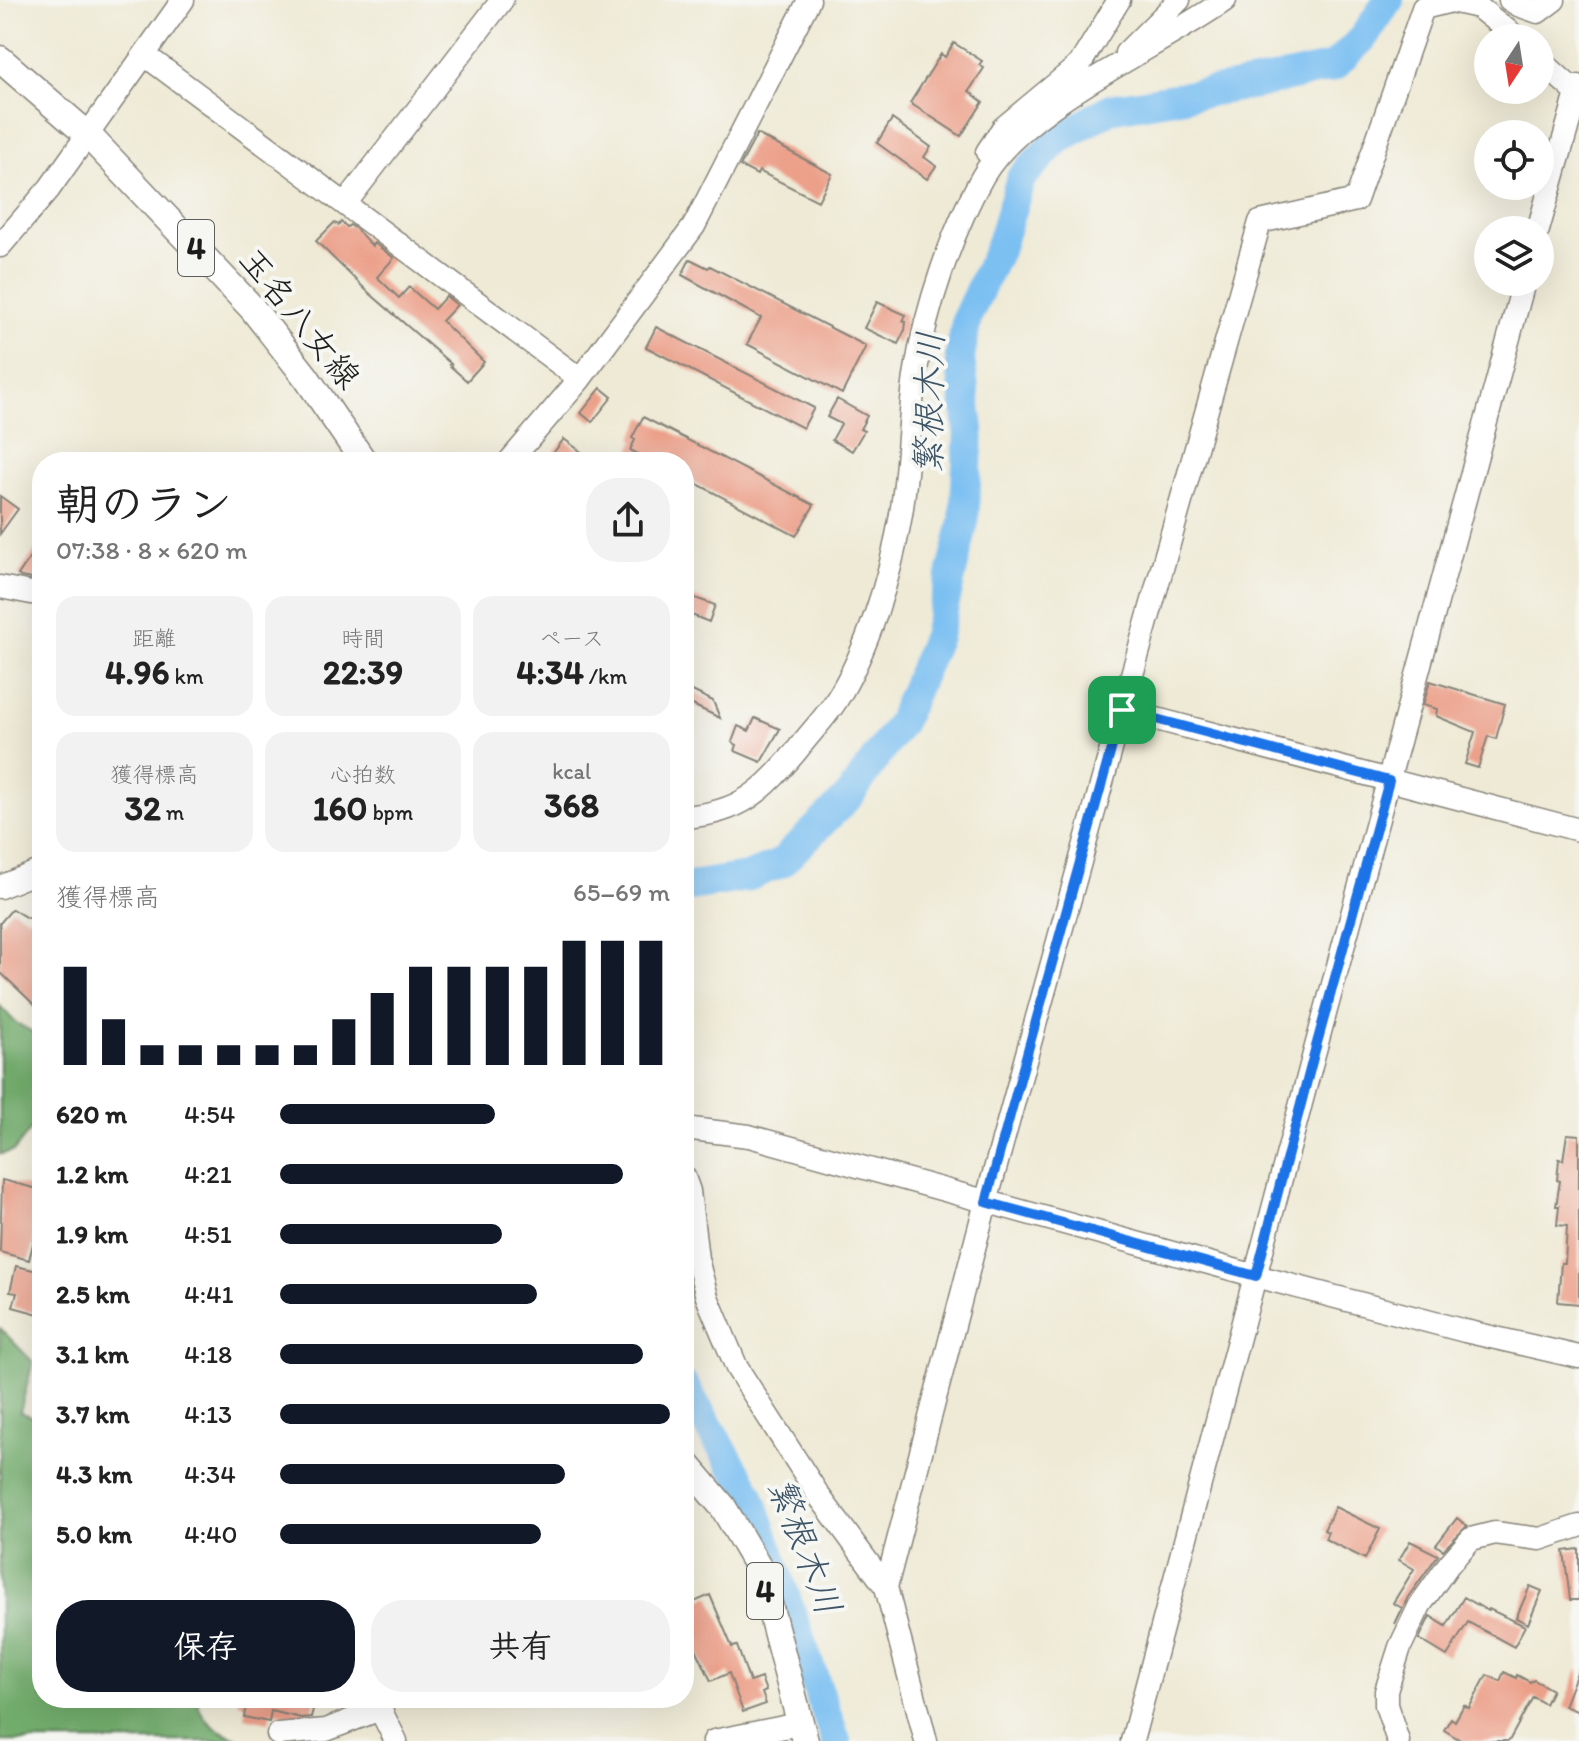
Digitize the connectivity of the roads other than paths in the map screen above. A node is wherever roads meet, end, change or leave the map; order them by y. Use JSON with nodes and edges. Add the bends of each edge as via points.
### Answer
{"nodes":[{"id":1,"x":183,"y":0,"type":"edge"},
{"id":2,"x":502,"y":0,"type":"edge"},
{"id":3,"x":809,"y":0,"type":"edge"},
{"id":4,"x":1119,"y":0,"type":"edge"},
{"id":5,"x":1179,"y":0,"type":"edge"},
{"id":6,"x":1225,"y":0,"type":"edge"},
{"id":7,"x":1510,"y":0,"type":"edge"},
{"id":8,"x":1554,"y":0,"type":"edge"},
{"id":9,"x":1477,"y":3,"type":"edge"},
{"id":10,"x":1501,"y":24,"type":"edge"},
{"id":11,"x":146,"y":56,"type":"junction"},
{"id":12,"x":0,"y":59,"type":"edge"},
{"id":13,"x":1554,"y":71,"type":"edge"},
{"id":14,"x":1100,"y":78,"type":"junction"},
{"id":15,"x":1578,"y":91,"type":"edge"},
{"id":16,"x":88,"y":135,"type":"junction"},
{"id":17,"x":984,"y":175,"type":"junction"},
{"id":18,"x":345,"y":204,"type":"junction"},
{"id":19,"x":1542,"y":216,"type":"edge"},
{"id":20,"x":0,"y":246,"type":"edge"},
{"id":21,"x":1520,"y":296,"type":"edge"},
{"id":22,"x":580,"y":379,"type":"junction"},
{"id":23,"x":357,"y":452,"type":"edge"},
{"id":24,"x":518,"y":452,"type":"edge"},
{"id":25,"x":0,"y":587,"type":"edge"},
{"id":26,"x":32,"y":593,"type":"edge"},
{"id":27,"x":1122,"y":710,"type":"junction"},
{"id":28,"x":1389,"y":781,"type":"junction"},
{"id":29,"x":694,"y":815,"type":"edge"},
{"id":30,"x":1579,"y":830,"type":"edge"},
{"id":31,"x":32,"y":874,"type":"edge"},
{"id":32,"x":0,"y":887,"type":"edge"},
{"id":33,"x":694,"y":1129,"type":"edge"},
{"id":34,"x":986,"y":1202,"type":"junction"},
{"id":35,"x":694,"y":1234,"type":"edge"},
{"id":36,"x":1256,"y":1276,"type":"junction"},
{"id":37,"x":1579,"y":1357,"type":"edge"},
{"id":38,"x":694,"y":1473,"type":"edge"},
{"id":39,"x":1579,"y":1526,"type":"edge"},
{"id":40,"x":886,"y":1587,"type":"junction"},
{"id":41,"x":802,"y":1732,"type":"edge"},
{"id":42,"x":278,"y":1734,"type":"dead end"},
{"id":43,"x":396,"y":1741,"type":"edge"},
{"id":44,"x":714,"y":1741,"type":"edge"},
{"id":45,"x":926,"y":1741,"type":"edge"},
{"id":46,"x":1132,"y":1741,"type":"edge"},
{"id":47,"x":1398,"y":1741,"type":"edge"}],
"edges":[{"from":1,"to":11,"type":"street"},
{"from":2,"to":18,"type":"street"},
{"from":3,"to":22,"type":"street","via":[[694,226]]},
{"from":4,"to":17,"type":"street","via":[[1080,64],[1003,128],[980,163]]},
{"from":5,"to":14,"type":"street"},
{"from":6,"to":14,"type":"street"},
{"from":7,"to":8,"type":"street","via":[[1538,12]]},
{"from":9,"to":10,"type":"street"},
{"from":9,"to":27,"type":"street","via":[[1451,1],[1423,8],[1356,200],[1260,222]]},
{"from":11,"to":16,"type":"street"},
{"from":11,"to":18,"type":"street"},
{"from":12,"to":16,"type":"main road","name":"玉名八女線","number":"4"},
{"from":13,"to":15,"type":"street"},
{"from":14,"to":17,"type":"street","via":[[1045,112]]},
{"from":15,"to":19,"type":"street"},
{"from":16,"to":20,"type":"street"},
{"from":16,"to":23,"type":"main road","name":"玉名八女線","number":"4","via":[[252,308]]},
{"from":17,"to":29,"type":"street","via":[[934,295],[916,369],[900,520],[856,665],[835,703],[772,780],[733,809]]},
{"from":18,"to":22,"type":"street"},
{"from":21,"to":28,"type":"street"},
{"from":22,"to":24,"type":"street"},
{"from":25,"to":26,"type":"street"},
{"from":27,"to":28,"type":"street"},
{"from":27,"to":34,"type":"street"},
{"from":28,"to":30,"type":"street"},
{"from":28,"to":36,"type":"street"},
{"from":31,"to":32,"type":"street"},
{"from":33,"to":34,"type":"street","via":[[749,1136]]},
{"from":34,"to":36,"type":"street"},
{"from":34,"to":40,"type":"street"},
{"from":35,"to":40,"type":"street","via":[[707,1297],[737,1368],[819,1496]]},
{"from":36,"to":37,"type":"street"},
{"from":36,"to":46,"type":"street"},
{"from":38,"to":41,"type":"main road","number":"4","via":[[723,1507],[760,1570]]},
{"from":39,"to":47,"type":"street","via":[[1540,1539],[1495,1533],[1471,1539],[1449,1564],[1420,1605],[1386,1691]]},
{"from":40,"to":45,"type":"street"},
{"from":41,"to":44,"type":"street"},
{"from":42,"to":43,"type":"street","via":[[326,1730],[380,1709]]}]}
